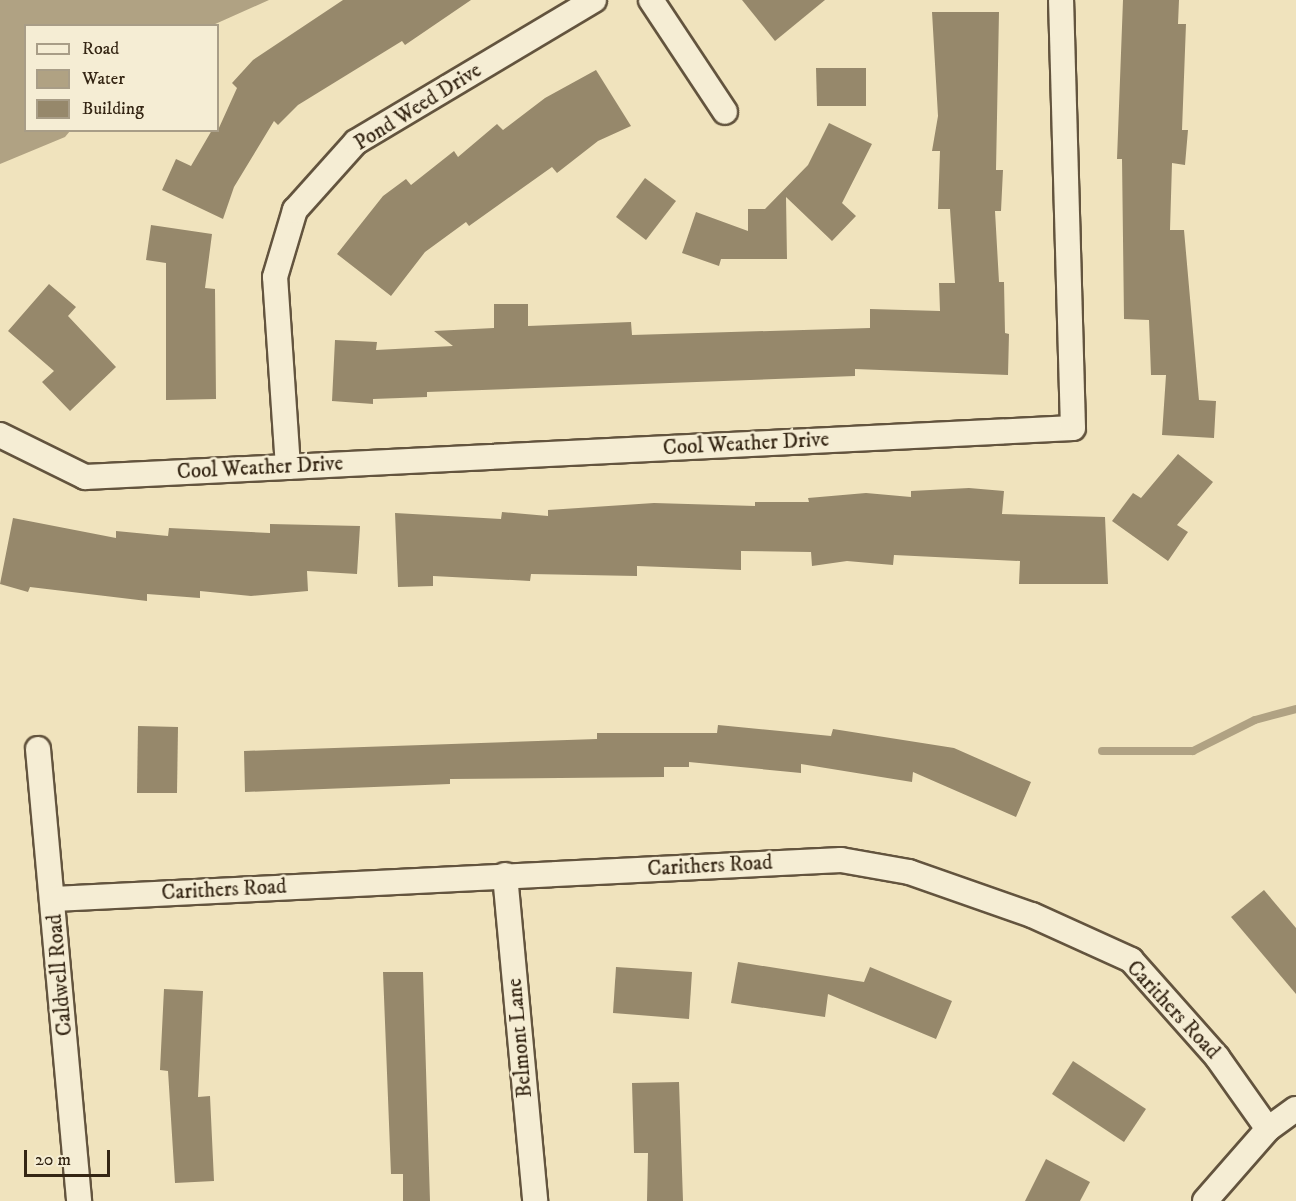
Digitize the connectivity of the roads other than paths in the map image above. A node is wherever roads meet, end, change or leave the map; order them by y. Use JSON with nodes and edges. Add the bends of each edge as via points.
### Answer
{"nodes":[{"id":1,"x":594,"y":0,"type":"edge"},
{"id":2,"x":651,"y":0,"type":"edge"},
{"id":3,"x":1061,"y":0,"type":"edge"},
{"id":4,"x":725,"y":112,"type":"dead end"},
{"id":5,"x":0,"y":435,"type":"edge"},
{"id":6,"x":288,"y":467,"type":"junction"},
{"id":7,"x":38,"y":749,"type":"dead end"},
{"id":8,"x":505,"y":875,"type":"junction"},
{"id":9,"x":54,"y":898,"type":"junction"},
{"id":10,"x":1296,"y":1109,"type":"edge"},
{"id":11,"x":1268,"y":1129,"type":"junction"},
{"id":12,"x":79,"y":1201,"type":"edge"},
{"id":13,"x":535,"y":1201,"type":"edge"},
{"id":14,"x":1204,"y":1201,"type":"edge"}],
"edges":[{"from":1,"to":6,"type":"street","name":"Pond Weed Drive","via":[[356,142],[295,210],[275,277]]},
{"from":2,"to":4,"type":"street"},
{"from":3,"to":6,"type":"street","name":"Cool Weather Drive","via":[[1073,428]]},
{"from":5,"to":6,"type":"street","name":"Cool Weather Drive","via":[[85,477]]},
{"from":7,"to":9,"type":"street","name":"Caldwell Road"},
{"from":8,"to":9,"type":"street","name":"Carithers Road"},
{"from":8,"to":11,"type":"street","name":"Carithers Road","via":[[841,860],[909,872],[1032,915],[1131,960],[1217,1057]]},
{"from":8,"to":13,"type":"street","name":"Belmont Lane"},
{"from":9,"to":12,"type":"street","name":"Caldwell Road"},
{"from":10,"to":11,"type":"street"},
{"from":11,"to":14,"type":"street"}]}
